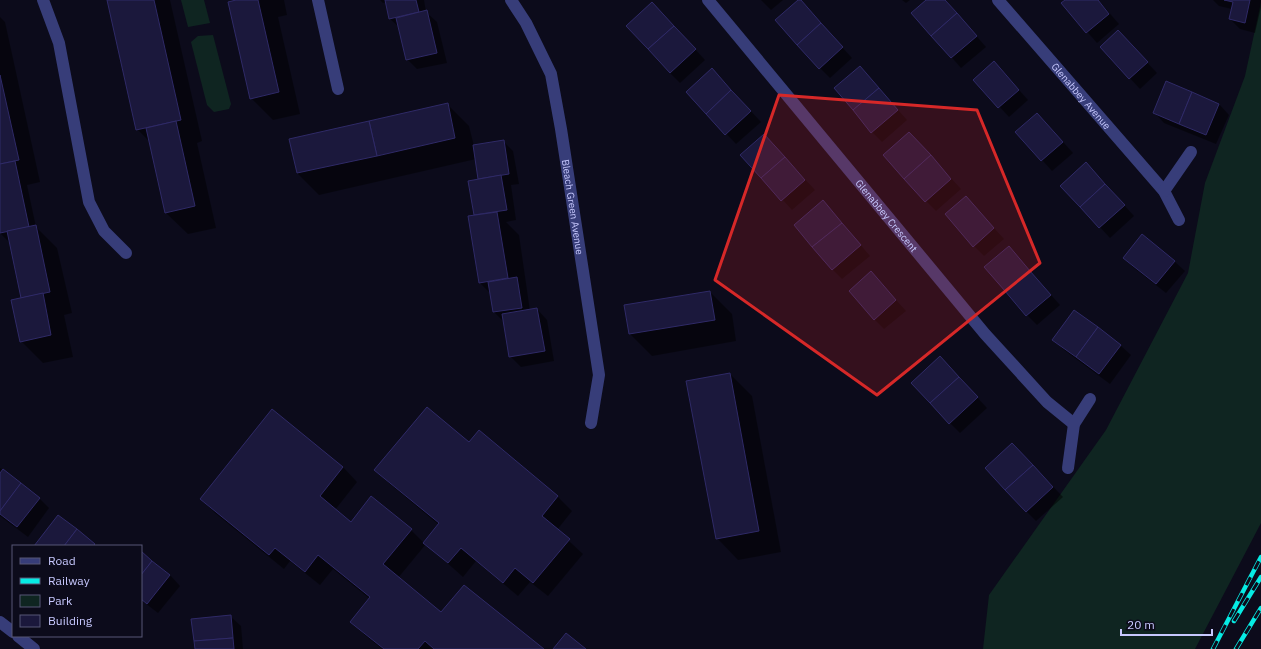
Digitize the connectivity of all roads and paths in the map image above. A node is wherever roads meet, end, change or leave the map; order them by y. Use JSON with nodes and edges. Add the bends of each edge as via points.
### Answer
{"nodes":[{"id":1,"x":43,"y":0,"type":"edge"},
{"id":2,"x":318,"y":0,"type":"edge"},
{"id":3,"x":511,"y":0,"type":"edge"},
{"id":4,"x":708,"y":0,"type":"edge"},
{"id":5,"x":998,"y":0,"type":"edge"},
{"id":6,"x":338,"y":89,"type":"dead end"},
{"id":7,"x":1191,"y":152,"type":"dead end"},
{"id":8,"x":1164,"y":192,"type":"junction"},
{"id":9,"x":1178,"y":220,"type":"dead end"},
{"id":10,"x":126,"y":253,"type":"dead end"},
{"id":11,"x":1090,"y":399,"type":"dead end"},
{"id":12,"x":591,"y":424,"type":"dead end"},
{"id":13,"x":1074,"y":424,"type":"junction"},
{"id":14,"x":1068,"y":468,"type":"dead end"},
{"id":15,"x":0,"y":622,"type":"edge"},
{"id":16,"x":12,"y":631,"type":"edge"},
{"id":17,"x":19,"y":637,"type":"edge"},
{"id":18,"x":34,"y":649,"type":"edge"}],
"edges":[{"from":1,"to":10,"type":"street","via":[[58,43],[90,202],[104,231]]},
{"from":2,"to":6,"type":"street"},
{"from":3,"to":12,"type":"street","name":"Bleach Green Avenue","via":[[526,23],[551,74],[562,129],[598,375]]},
{"from":4,"to":13,"type":"street","name":"Glenabbey Crescent","via":[[984,334],[1047,402]]},
{"from":5,"to":8,"type":"street","name":"Glenabbey Avenue"},
{"from":7,"to":8,"type":"street"},
{"from":8,"to":9,"type":"street","name":"Glenabbey Avenue"},
{"from":11,"to":13,"type":"street"},
{"from":13,"to":14,"type":"street"},
{"from":15,"to":16,"type":"street"},
{"from":17,"to":18,"type":"street"}]}
